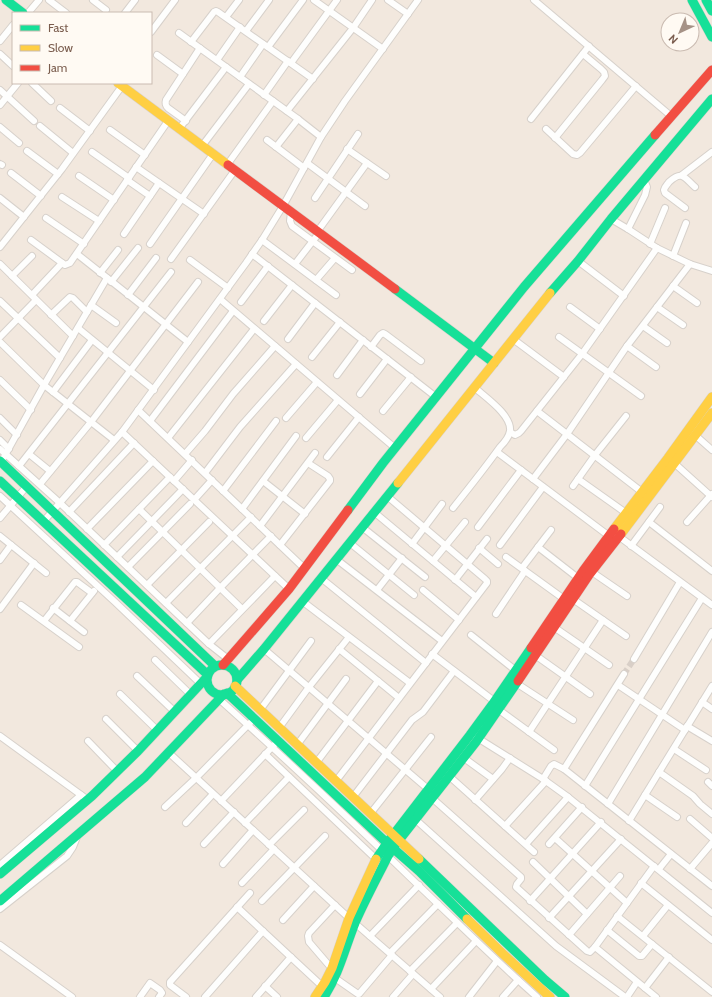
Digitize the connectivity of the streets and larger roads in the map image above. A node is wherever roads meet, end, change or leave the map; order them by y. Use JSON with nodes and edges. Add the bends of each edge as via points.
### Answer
{"nodes":[{"id":1,"x":6,"y":0,"type":"edge"},
{"id":2,"x":39,"y":0,"type":"edge"},
{"id":3,"x":49,"y":0,"type":"edge"},
{"id":4,"x":93,"y":0,"type":"edge"},
{"id":5,"x":135,"y":0,"type":"edge"},
{"id":6,"x":175,"y":0,"type":"edge"},
{"id":7,"x":239,"y":0,"type":"edge"},
{"id":8,"x":269,"y":0,"type":"edge"},
{"id":9,"x":303,"y":0,"type":"edge"},
{"id":10,"x":314,"y":0,"type":"edge"},
{"id":11,"x":337,"y":0,"type":"edge"},
{"id":12,"x":372,"y":0,"type":"edge"},
{"id":13,"x":388,"y":0,"type":"edge"},
{"id":14,"x":418,"y":0,"type":"edge"},
{"id":15,"x":534,"y":0,"type":"edge"},
{"id":16,"x":692,"y":0,"type":"edge"},
{"id":17,"x":706,"y":0,"type":"edge"},
{"id":18,"x":106,"y":10,"type":"dead end"},
{"id":19,"x":329,"y":10,"type":"junction"},
{"id":20,"x":712,"y":11,"type":"edge"},
{"id":21,"x":22,"y":12,"type":"edge"},
{"id":22,"x":29,"y":12,"type":"edge"},
{"id":23,"x":65,"y":12,"type":"edge"},
{"id":24,"x":126,"y":12,"type":"edge"},
{"id":25,"x":408,"y":14,"type":"junction"},
{"id":26,"x":226,"y":17,"type":"junction"},
{"id":27,"x":12,"y":26,"type":"edge"},
{"id":28,"x":240,"y":27,"type":"junction"},
{"id":29,"x":353,"y":28,"type":"junction"},
{"id":30,"x":152,"y":31,"type":"edge"},
{"id":31,"x":246,"y":31,"type":"junction"},
{"id":32,"x":179,"y":33,"type":"dead end"},
{"id":33,"x":712,"y":37,"type":"edge"},
{"id":34,"x":0,"y":40,"type":"edge"},
{"id":35,"x":191,"y":42,"type":"junction"},
{"id":36,"x":266,"y":45,"type":"junction"},
{"id":37,"x":589,"y":46,"type":"junction"},
{"id":38,"x":200,"y":48,"type":"junction"},
{"id":39,"x":383,"y":49,"type":"junction"},
{"id":40,"x":0,"y":54,"type":"edge"},
{"id":41,"x":583,"y":54,"type":"junction"},
{"id":42,"x":157,"y":55,"type":"dead end"},
{"id":43,"x":216,"y":60,"type":"junction"},
{"id":44,"x":289,"y":62,"type":"junction"},
{"id":45,"x":12,"y":65,"type":"edge"},
{"id":46,"x":226,"y":67,"type":"junction"},
{"id":47,"x":712,"y":70,"type":"edge"},
{"id":48,"x":183,"y":74,"type":"junction"},
{"id":49,"x":240,"y":77,"type":"junction"},
{"id":50,"x":312,"y":79,"type":"junction"},
{"id":51,"x":17,"y":84,"type":"edge"},
{"id":52,"x":33,"y":84,"type":"edge"},
{"id":53,"x":249,"y":84,"type":"junction"},
{"id":54,"x":120,"y":85,"type":"edge"},
{"id":55,"x":636,"y":86,"type":"junction"},
{"id":56,"x":0,"y":90,"type":"edge"},
{"id":57,"x":264,"y":95,"type":"junction"},
{"id":58,"x":7,"y":97,"type":"junction"},
{"id":59,"x":712,"y":99,"type":"edge"},
{"id":60,"x":52,"y":101,"type":"dead end"},
{"id":61,"x":273,"y":101,"type":"junction"},
{"id":62,"x":0,"y":105,"type":"edge"},
{"id":63,"x":60,"y":108,"type":"dead end"},
{"id":64,"x":287,"y":111,"type":"junction"},
{"id":65,"x":671,"y":116,"type":"junction"},
{"id":66,"x":298,"y":118,"type":"junction"},
{"id":67,"x":531,"y":119,"type":"dead end"},
{"id":68,"x":186,"y":120,"type":"junction"},
{"id":69,"x":34,"y":121,"type":"dead end"},
{"id":70,"x":168,"y":121,"type":"junction"},
{"id":71,"x":40,"y":126,"type":"dead end"},
{"id":72,"x":0,"y":127,"type":"edge"},
{"id":73,"x":179,"y":129,"type":"junction"},
{"id":74,"x":546,"y":129,"type":"dead end"},
{"id":75,"x":110,"y":130,"type":"dead end"},
{"id":76,"x":90,"y":131,"type":"junction"},
{"id":77,"x":358,"y":134,"type":"dead end"},
{"id":78,"x":321,"y":137,"type":"junction"},
{"id":79,"x":555,"y":138,"type":"junction"},
{"id":80,"x":267,"y":140,"type":"dead end"},
{"id":81,"x":19,"y":143,"type":"dead end"},
{"id":82,"x":202,"y":146,"type":"junction"},
{"id":83,"x":276,"y":147,"type":"junction"},
{"id":84,"x":347,"y":149,"type":"junction"},
{"id":85,"x":27,"y":151,"type":"dead end"},
{"id":86,"x":92,"y":152,"type":"dead end"},
{"id":87,"x":712,"y":152,"type":"edge"},
{"id":88,"x":73,"y":153,"type":"junction"},
{"id":89,"x":212,"y":154,"type":"junction"},
{"id":90,"x":145,"y":155,"type":"junction"},
{"id":91,"x":367,"y":163,"type":"junction"},
{"id":92,"x":306,"y":165,"type":"junction"},
{"id":93,"x":136,"y":167,"type":"junction"},
{"id":94,"x":231,"y":168,"type":"junction"},
{"id":95,"x":11,"y":173,"type":"dead end"},
{"id":96,"x":58,"y":174,"type":"junction"},
{"id":97,"x":80,"y":176,"type":"dead end"},
{"id":98,"x":386,"y":176,"type":"dead end"},
{"id":99,"x":682,"y":176,"type":"junction"},
{"id":100,"x":328,"y":178,"type":"junction"},
{"id":101,"x":128,"y":179,"type":"junction"},
{"id":102,"x":644,"y":180,"type":"junction"},
{"id":103,"x":159,"y":183,"type":"junction"},
{"id":104,"x":695,"y":187,"type":"dead end"},
{"id":105,"x":345,"y":191,"type":"junction"},
{"id":106,"x":41,"y":196,"type":"junction"},
{"id":107,"x":150,"y":196,"type":"junction"},
{"id":108,"x":62,"y":197,"type":"dead end"},
{"id":109,"x":0,"y":198,"type":"edge"},
{"id":110,"x":181,"y":198,"type":"junction"},
{"id":111,"x":314,"y":198,"type":"dead end"},
{"id":112,"x":114,"y":200,"type":"junction"},
{"id":113,"x":283,"y":206,"type":"junction"},
{"id":114,"x":365,"y":206,"type":"dead end"},
{"id":115,"x":665,"y":208,"type":"dead end"},
{"id":116,"x":685,"y":208,"type":"dead end"},
{"id":117,"x":291,"y":212,"type":"junction"},
{"id":118,"x":204,"y":214,"type":"junction"},
{"id":119,"x":24,"y":217,"type":"junction"},
{"id":120,"x":46,"y":218,"type":"dead end"},
{"id":121,"x":611,"y":219,"type":"junction"},
{"id":122,"x":99,"y":221,"type":"junction"},
{"id":123,"x":686,"y":223,"type":"dead end"},
{"id":124,"x":628,"y":229,"type":"junction"},
{"id":125,"x":318,"y":233,"type":"junction"},
{"id":126,"x":124,"y":234,"type":"dead end"},
{"id":127,"x":31,"y":240,"type":"dead end"},
{"id":128,"x":262,"y":240,"type":"junction"},
{"id":129,"x":313,"y":241,"type":"junction"},
{"id":130,"x":84,"y":244,"type":"junction"},
{"id":131,"x":150,"y":244,"type":"dead end"},
{"id":132,"x":650,"y":244,"type":"junction"},
{"id":133,"x":0,"y":247,"type":"edge"},
{"id":134,"x":138,"y":248,"type":"dead end"},
{"id":135,"x":657,"y":248,"type":"junction"},
{"id":136,"x":118,"y":250,"type":"dead end"},
{"id":137,"x":77,"y":254,"type":"junction"},
{"id":138,"x":252,"y":254,"type":"junction"},
{"id":139,"x":32,"y":256,"type":"dead end"},
{"id":140,"x":673,"y":256,"type":"junction"},
{"id":141,"x":156,"y":258,"type":"dead end"},
{"id":142,"x":335,"y":258,"type":"junction"},
{"id":143,"x":171,"y":259,"type":"dead end"},
{"id":144,"x":190,"y":260,"type":"dead end"},
{"id":145,"x":578,"y":261,"type":"junction"},
{"id":146,"x":62,"y":263,"type":"junction"},
{"id":147,"x":0,"y":264,"type":"edge"},
{"id":148,"x":295,"y":264,"type":"junction"},
{"id":149,"x":690,"y":264,"type":"junction"},
{"id":150,"x":268,"y":266,"type":"junction"},
{"id":151,"x":352,"y":270,"type":"dead end"},
{"id":152,"x":712,"y":271,"type":"edge"},
{"id":153,"x":170,"y":272,"type":"dead end"},
{"id":154,"x":100,"y":273,"type":"junction"},
{"id":155,"x":12,"y":276,"type":"junction"},
{"id":156,"x":109,"y":280,"type":"junction"},
{"id":157,"x":316,"y":280,"type":"junction"},
{"id":158,"x":198,"y":282,"type":"dead end"},
{"id":159,"x":292,"y":285,"type":"junction"},
{"id":160,"x":673,"y":286,"type":"junction"},
{"id":161,"x":228,"y":288,"type":"junction"},
{"id":162,"x":128,"y":295,"type":"junction"},
{"id":163,"x":336,"y":295,"type":"dead end"},
{"id":164,"x":624,"y":296,"type":"junction"},
{"id":165,"x":34,"y":298,"type":"junction"},
{"id":166,"x":220,"y":299,"type":"junction"},
{"id":167,"x":0,"y":301,"type":"edge"},
{"id":168,"x":241,"y":302,"type":"dead end"},
{"id":169,"x":315,"y":303,"type":"junction"},
{"id":170,"x":697,"y":303,"type":"dead end"},
{"id":171,"x":91,"y":305,"type":"junction"},
{"id":172,"x":143,"y":307,"type":"junction"},
{"id":173,"x":570,"y":307,"type":"dead end"},
{"id":174,"x":658,"y":307,"type":"junction"},
{"id":175,"x":233,"y":311,"type":"junction"},
{"id":176,"x":87,"y":312,"type":"junction"},
{"id":177,"x":51,"y":315,"type":"junction"},
{"id":178,"x":18,"y":319,"type":"junction"},
{"id":179,"x":264,"y":321,"type":"dead end"},
{"id":180,"x":340,"y":322,"type":"junction"},
{"id":181,"x":116,"y":323,"type":"dead end"},
{"id":182,"x":166,"y":325,"type":"junction"},
{"id":183,"x":683,"y":325,"type":"dead end"},
{"id":184,"x":643,"y":326,"type":"junction"},
{"id":185,"x":78,"y":328,"type":"junction"},
{"id":186,"x":254,"y":329,"type":"junction"},
{"id":187,"x":600,"y":329,"type":"junction"},
{"id":188,"x":73,"y":336,"type":"junction"},
{"id":189,"x":0,"y":337,"type":"edge"},
{"id":190,"x":559,"y":337,"type":"dead end"},
{"id":191,"x":288,"y":339,"type":"dead end"},
{"id":192,"x":513,"y":339,"type":"junction"},
{"id":193,"x":92,"y":340,"type":"junction"},
{"id":194,"x":363,"y":340,"type":"junction"},
{"id":195,"x":0,"y":342,"type":"edge"},
{"id":196,"x":188,"y":342,"type":"junction"},
{"id":197,"x":667,"y":343,"type":"dead end"},
{"id":198,"x":275,"y":346,"type":"junction"},
{"id":199,"x":627,"y":346,"type":"junction"},
{"id":200,"x":372,"y":347,"type":"junction"},
{"id":201,"x":475,"y":348,"type":"junction"},
{"id":202,"x":108,"y":353,"type":"junction"},
{"id":203,"x":582,"y":354,"type":"junction"},
{"id":204,"x":312,"y":357,"type":"dead end"},
{"id":205,"x":60,"y":358,"type":"junction"},
{"id":206,"x":388,"y":359,"type":"junction"},
{"id":207,"x":421,"y":362,"type":"dead end"},
{"id":208,"x":494,"y":363,"type":"junction"},
{"id":209,"x":296,"y":364,"type":"junction"},
{"id":210,"x":656,"y":367,"type":"dead end"},
{"id":211,"x":130,"y":370,"type":"junction"},
{"id":212,"x":609,"y":372,"type":"junction"},
{"id":213,"x":337,"y":375,"type":"dead end"},
{"id":214,"x":411,"y":377,"type":"junction"},
{"id":215,"x":564,"y":377,"type":"junction"},
{"id":216,"x":0,"y":380,"type":"edge"},
{"id":217,"x":317,"y":382,"type":"junction"},
{"id":218,"x":44,"y":385,"type":"junction"},
{"id":219,"x":474,"y":388,"type":"junction"},
{"id":220,"x":154,"y":390,"type":"junction"},
{"id":221,"x":53,"y":392,"type":"junction"},
{"id":222,"x":360,"y":394,"type":"dead end"},
{"id":223,"x":641,"y":396,"type":"dead end"},
{"id":224,"x":436,"y":397,"type":"junction"},
{"id":225,"x":712,"y":397,"type":"edge"},
{"id":226,"x":338,"y":400,"type":"junction"},
{"id":227,"x":69,"y":404,"type":"junction"},
{"id":228,"x":31,"y":410,"type":"junction"},
{"id":229,"x":138,"y":410,"type":"junction"},
{"id":230,"x":384,"y":411,"type":"dead end"},
{"id":231,"x":537,"y":411,"type":"junction"},
{"id":232,"x":712,"y":413,"type":"edge"},
{"id":233,"x":626,"y":416,"type":"dead end"},
{"id":234,"x":0,"y":418,"type":"edge"},
{"id":235,"x":286,"y":418,"type":"dead end"},
{"id":236,"x":359,"y":418,"type":"junction"},
{"id":237,"x":150,"y":421,"type":"junction"},
{"id":238,"x":276,"y":421,"type":"dead end"},
{"id":239,"x":91,"y":422,"type":"junction"},
{"id":240,"x":122,"y":432,"type":"junction"},
{"id":241,"x":510,"y":432,"type":"junction"},
{"id":242,"x":567,"y":434,"type":"junction"},
{"id":243,"x":17,"y":435,"type":"junction"},
{"id":244,"x":696,"y":435,"type":"junction"},
{"id":245,"x":296,"y":436,"type":"dead end"},
{"id":246,"x":168,"y":438,"type":"junction"},
{"id":247,"x":306,"y":438,"type":"dead end"},
{"id":248,"x":0,"y":440,"type":"edge"},
{"id":249,"x":114,"y":440,"type":"junction"},
{"id":250,"x":134,"y":443,"type":"junction"},
{"id":251,"x":395,"y":448,"type":"junction"},
{"id":252,"x":0,"y":450,"type":"edge"},
{"id":253,"x":712,"y":450,"type":"edge"},
{"id":254,"x":497,"y":452,"type":"junction"},
{"id":255,"x":315,"y":453,"type":"dead end"},
{"id":256,"x":29,"y":454,"type":"junction"},
{"id":257,"x":185,"y":454,"type":"junction"},
{"id":258,"x":595,"y":455,"type":"junction"},
{"id":259,"x":4,"y":457,"type":"edge"},
{"id":260,"x":327,"y":457,"type":"dead end"},
{"id":261,"x":192,"y":460,"type":"junction"},
{"id":262,"x":153,"y":461,"type":"junction"},
{"id":263,"x":671,"y":461,"type":"junction"},
{"id":264,"x":308,"y":463,"type":"junction"},
{"id":265,"x":20,"y":466,"type":"junction"},
{"id":266,"x":521,"y":470,"type":"junction"},
{"id":267,"x":50,"y":471,"type":"junction"},
{"id":268,"x":205,"y":473,"type":"junction"},
{"id":269,"x":172,"y":479,"type":"junction"},
{"id":270,"x":533,"y":479,"type":"junction"},
{"id":271,"x":578,"y":479,"type":"junction"},
{"id":272,"x":212,"y":480,"type":"junction"},
{"id":273,"x":0,"y":481,"type":"edge"},
{"id":274,"x":263,"y":481,"type":"junction"},
{"id":275,"x":40,"y":484,"type":"junction"},
{"id":276,"x":27,"y":486,"type":"junction"},
{"id":277,"x":543,"y":486,"type":"junction"},
{"id":278,"x":573,"y":486,"type":"dead end"},
{"id":279,"x":183,"y":489,"type":"junction"},
{"id":280,"x":223,"y":491,"type":"junction"},
{"id":281,"x":642,"y":492,"type":"junction"},
{"id":282,"x":0,"y":496,"type":"edge"},
{"id":283,"x":282,"y":496,"type":"junction"},
{"id":284,"x":387,"y":496,"type":"junction"},
{"id":285,"x":711,"y":496,"type":"edge"},
{"id":286,"x":17,"y":497,"type":"junction"},
{"id":287,"x":192,"y":502,"type":"junction"},
{"id":288,"x":60,"y":503,"type":"junction"},
{"id":289,"x":442,"y":504,"type":"dead end"},
{"id":290,"x":10,"y":506,"type":"junction"},
{"id":291,"x":660,"y":507,"type":"dead end"},
{"id":292,"x":453,"y":508,"type":"dead end"},
{"id":293,"x":139,"y":509,"type":"junction"},
{"id":294,"x":242,"y":509,"type":"junction"},
{"id":295,"x":53,"y":510,"type":"junction"},
{"id":296,"x":69,"y":512,"type":"junction"},
{"id":297,"x":374,"y":512,"type":"junction"},
{"id":298,"x":626,"y":513,"type":"junction"},
{"id":299,"x":305,"y":514,"type":"junction"},
{"id":300,"x":251,"y":517,"type":"junction"},
{"id":301,"x":0,"y":518,"type":"edge"},
{"id":302,"x":152,"y":521,"type":"junction"},
{"id":303,"x":43,"y":522,"type":"junction"},
{"id":304,"x":209,"y":522,"type":"dead end"},
{"id":305,"x":465,"y":522,"type":"dead end"},
{"id":306,"x":648,"y":522,"type":"junction"},
{"id":307,"x":687,"y":522,"type":"dead end"},
{"id":308,"x":260,"y":526,"type":"junction"},
{"id":309,"x":362,"y":527,"type":"junction"},
{"id":310,"x":478,"y":527,"type":"dead end"},
{"id":311,"x":424,"y":528,"type":"junction"},
{"id":312,"x":87,"y":529,"type":"junction"},
{"id":313,"x":551,"y":530,"type":"dead end"},
{"id":314,"x":162,"y":532,"type":"junction"},
{"id":315,"x":613,"y":535,"type":"junction"},
{"id":316,"x":0,"y":536,"type":"edge"},
{"id":317,"x":232,"y":536,"type":"junction"},
{"id":318,"x":271,"y":536,"type":"junction"},
{"id":319,"x":487,"y":539,"type":"dead end"},
{"id":320,"x":350,"y":543,"type":"junction"},
{"id":321,"x":104,"y":544,"type":"junction"},
{"id":322,"x":412,"y":544,"type":"junction"},
{"id":323,"x":11,"y":545,"type":"junction"},
{"id":324,"x":280,"y":545,"type":"junction"},
{"id":325,"x":500,"y":545,"type":"dead end"},
{"id":326,"x":446,"y":546,"type":"junction"},
{"id":327,"x":631,"y":546,"type":"junction"},
{"id":328,"x":538,"y":547,"type":"junction"},
{"id":329,"x":480,"y":548,"type":"junction"},
{"id":330,"x":181,"y":550,"type":"junction"},
{"id":331,"x":252,"y":555,"type":"junction"},
{"id":332,"x":506,"y":556,"type":"dead end"},
{"id":333,"x":117,"y":557,"type":"junction"},
{"id":334,"x":402,"y":558,"type":"junction"},
{"id":335,"x":336,"y":559,"type":"junction"},
{"id":336,"x":0,"y":560,"type":"edge"},
{"id":337,"x":433,"y":561,"type":"junction"},
{"id":338,"x":34,"y":563,"type":"junction"},
{"id":339,"x":467,"y":564,"type":"junction"},
{"id":340,"x":498,"y":564,"type":"dead end"},
{"id":341,"x":128,"y":567,"type":"junction"},
{"id":342,"x":200,"y":568,"type":"junction"},
{"id":343,"x":304,"y":568,"type":"junction"},
{"id":344,"x":524,"y":570,"type":"junction"},
{"id":345,"x":712,"y":570,"type":"edge"},
{"id":346,"x":592,"y":572,"type":"junction"},
{"id":347,"x":46,"y":573,"type":"dead end"},
{"id":348,"x":389,"y":575,"type":"junction"},
{"id":349,"x":275,"y":576,"type":"junction"},
{"id":350,"x":425,"y":577,"type":"dead end"},
{"id":351,"x":104,"y":578,"type":"junction"},
{"id":352,"x":321,"y":578,"type":"junction"},
{"id":353,"x":578,"y":578,"type":"junction"},
{"id":354,"x":455,"y":580,"type":"junction"},
{"id":355,"x":680,"y":582,"type":"junction"},
{"id":356,"x":97,"y":586,"type":"junction"},
{"id":357,"x":147,"y":586,"type":"junction"},
{"id":358,"x":220,"y":588,"type":"junction"},
{"id":359,"x":289,"y":589,"type":"junction"},
{"id":360,"x":377,"y":590,"type":"junction"},
{"id":361,"x":423,"y":590,"type":"dead end"},
{"id":362,"x":92,"y":593,"type":"junction"},
{"id":363,"x":414,"y":595,"type":"dead end"},
{"id":364,"x":627,"y":596,"type":"dead end"},
{"id":365,"x":476,"y":597,"type":"junction"},
{"id":366,"x":568,"y":598,"type":"junction"},
{"id":367,"x":702,"y":598,"type":"junction"},
{"id":368,"x":302,"y":601,"type":"junction"},
{"id":369,"x":166,"y":604,"type":"junction"},
{"id":370,"x":21,"y":605,"type":"dead end"},
{"id":371,"x":712,"y":605,"type":"edge"},
{"id":372,"x":54,"y":608,"type":"junction"},
{"id":373,"x":0,"y":609,"type":"edge"},
{"id":374,"x":242,"y":609,"type":"junction"},
{"id":375,"x":496,"y":614,"type":"dead end"},
{"id":376,"x":459,"y":620,"type":"junction"},
{"id":377,"x":603,"y":620,"type":"junction"},
{"id":378,"x":44,"y":621,"type":"junction"},
{"id":379,"x":70,"y":621,"type":"junction"},
{"id":380,"x":187,"y":623,"type":"junction"},
{"id":381,"x":551,"y":624,"type":"junction"},
{"id":382,"x":84,"y":632,"type":"dead end"},
{"id":383,"x":712,"y":632,"type":"edge"},
{"id":384,"x":470,"y":635,"type":"dead end"},
{"id":385,"x":626,"y":636,"type":"dead end"},
{"id":386,"x":349,"y":637,"type":"junction"},
{"id":387,"x":311,"y":640,"type":"dead end"},
{"id":388,"x":442,"y":641,"type":"junction"},
{"id":389,"x":209,"y":644,"type":"junction"},
{"id":390,"x":79,"y":647,"type":"dead end"},
{"id":391,"x":585,"y":648,"type":"junction"},
{"id":392,"x":264,"y":649,"type":"junction"},
{"id":393,"x":339,"y":650,"type":"junction"},
{"id":394,"x":432,"y":654,"type":"junction"},
{"id":395,"x":535,"y":654,"type":"junction"},
{"id":396,"x":634,"y":659,"type":"tunnel mouth"},
{"id":397,"x":155,"y":660,"type":"dead end"},
{"id":398,"x":222,"y":663,"type":"junction"},
{"id":399,"x":426,"y":663,"type":"junction"},
{"id":400,"x":609,"y":665,"type":"dead end"},
{"id":401,"x":289,"y":670,"type":"junction"},
{"id":402,"x":515,"y":670,"type":"junction"},
{"id":403,"x":454,"y":671,"type":"junction"},
{"id":404,"x":624,"y":674,"type":"tunnel mouth"},
{"id":405,"x":137,"y":676,"type":"dead end"},
{"id":406,"x":208,"y":676,"type":"junction"},
{"id":407,"x":566,"y":676,"type":"junction"},
{"id":408,"x":346,"y":679,"type":"dead end"},
{"id":409,"x":378,"y":681,"type":"junction"},
{"id":410,"x":236,"y":683,"type":"junction"},
{"id":411,"x":410,"y":683,"type":"junction"},
{"id":412,"x":516,"y":683,"type":"junction"},
{"id":413,"x":201,"y":684,"type":"junction"},
{"id":414,"x":618,"y":685,"type":"junction"},
{"id":415,"x":712,"y":686,"type":"edge"},
{"id":416,"x":309,"y":687,"type":"junction"},
{"id":417,"x":120,"y":694,"type":"dead end"},
{"id":418,"x":590,"y":694,"type":"dead end"},
{"id":419,"x":191,"y":695,"type":"junction"},
{"id":420,"x":223,"y":696,"type":"junction"},
{"id":421,"x":399,"y":698,"type":"junction"},
{"id":422,"x":639,"y":699,"type":"junction"},
{"id":423,"x":702,"y":702,"type":"junction"},
{"id":424,"x":328,"y":704,"type":"junction"},
{"id":425,"x":548,"y":704,"type":"junction"},
{"id":426,"x":495,"y":705,"type":"junction"},
{"id":427,"x":712,"y":709,"type":"edge"},
{"id":428,"x":260,"y":710,"type":"junction"},
{"id":429,"x":174,"y":712,"type":"junction"},
{"id":430,"x":662,"y":714,"type":"junction"},
{"id":431,"x":106,"y":719,"type":"dead end"},
{"id":432,"x":573,"y":720,"type":"dead end"},
{"id":433,"x":348,"y":721,"type":"junction"},
{"id":434,"x":251,"y":722,"type":"junction"},
{"id":435,"x":279,"y":728,"type":"junction"},
{"id":436,"x":686,"y":728,"type":"junction"},
{"id":437,"x":157,"y":730,"type":"junction"},
{"id":438,"x":529,"y":732,"type":"junction"},
{"id":439,"x":0,"y":736,"type":"edge"},
{"id":440,"x":475,"y":736,"type":"junction"},
{"id":441,"x":431,"y":737,"type":"dead end"},
{"id":442,"x":368,"y":738,"type":"junction"},
{"id":443,"x":88,"y":741,"type":"dead end"},
{"id":444,"x":712,"y":741,"type":"edge"},
{"id":445,"x":275,"y":744,"type":"junction"},
{"id":446,"x":297,"y":744,"type":"junction"},
{"id":447,"x":674,"y":749,"type":"junction"},
{"id":448,"x":554,"y":750,"type":"dead end"},
{"id":449,"x":138,"y":751,"type":"junction"},
{"id":450,"x":168,"y":752,"type":"junction"},
{"id":451,"x":265,"y":754,"type":"junction"},
{"id":452,"x":386,"y":754,"type":"junction"},
{"id":453,"x":464,"y":758,"type":"junction"},
{"id":454,"x":510,"y":758,"type":"junction"},
{"id":455,"x":316,"y":763,"type":"junction"},
{"id":456,"x":564,"y":769,"type":"junction"},
{"id":457,"x":405,"y":770,"type":"junction"},
{"id":458,"x":706,"y":770,"type":"dead end"},
{"id":459,"x":118,"y":771,"type":"junction"},
{"id":460,"x":659,"y":772,"type":"junction"},
{"id":461,"x":449,"y":776,"type":"junction"},
{"id":462,"x":289,"y":777,"type":"junction"},
{"id":463,"x":196,"y":778,"type":"junction"},
{"id":464,"x":493,"y":779,"type":"junction"},
{"id":465,"x":544,"y":780,"type":"junction"},
{"id":466,"x":336,"y":781,"type":"junction"},
{"id":467,"x":585,"y":786,"type":"junction"},
{"id":468,"x":213,"y":794,"type":"junction"},
{"id":469,"x":430,"y":794,"type":"junction"},
{"id":470,"x":645,"y":795,"type":"junction"},
{"id":471,"x":84,"y":797,"type":"junction"},
{"id":472,"x":353,"y":797,"type":"junction"},
{"id":473,"x":568,"y":797,"type":"junction"},
{"id":474,"x":475,"y":800,"type":"junction"},
{"id":475,"x":221,"y":801,"type":"junction"},
{"id":476,"x":608,"y":804,"type":"junction"},
{"id":477,"x":165,"y":807,"type":"dead end"},
{"id":478,"x":582,"y":807,"type":"junction"},
{"id":479,"x":304,"y":810,"type":"dead end"},
{"id":480,"x":234,"y":812,"type":"junction"},
{"id":481,"x":370,"y":814,"type":"junction"},
{"id":482,"x":712,"y":814,"type":"edge"},
{"id":483,"x":677,"y":817,"type":"dead end"},
{"id":484,"x":415,"y":818,"type":"junction"},
{"id":485,"x":690,"y":820,"type":"dead end"},
{"id":486,"x":630,"y":821,"type":"junction"},
{"id":487,"x":601,"y":822,"type":"junction"},
{"id":488,"x":186,"y":823,"type":"dead end"},
{"id":489,"x":245,"y":823,"type":"junction"},
{"id":490,"x":505,"y":826,"type":"junction"},
{"id":491,"x":253,"y":830,"type":"junction"},
{"id":492,"x":78,"y":835,"type":"junction"},
{"id":493,"x":325,"y":836,"type":"dead end"},
{"id":494,"x":395,"y":838,"type":"junction"},
{"id":495,"x":554,"y":838,"type":"junction"},
{"id":496,"x":712,"y":838,"type":"edge"},
{"id":497,"x":621,"y":839,"type":"junction"},
{"id":498,"x":712,"y":843,"type":"edge"},
{"id":499,"x":204,"y":844,"type":"dead end"},
{"id":500,"x":526,"y":844,"type":"junction"},
{"id":501,"x":549,"y":844,"type":"dead end"},
{"id":502,"x":271,"y":847,"type":"junction"},
{"id":503,"x":387,"y":849,"type":"junction"},
{"id":504,"x":534,"y":852,"type":"dead end"},
{"id":505,"x":572,"y":854,"type":"junction"},
{"id":506,"x":671,"y":854,"type":"junction"},
{"id":507,"x":376,"y":859,"type":"junction"},
{"id":508,"x":533,"y":862,"type":"dead end"},
{"id":509,"x":223,"y":864,"type":"dead end"},
{"id":510,"x":0,"y":865,"type":"edge"},
{"id":511,"x":294,"y":868,"type":"junction"},
{"id":512,"x":656,"y":868,"type":"junction"},
{"id":513,"x":690,"y":869,"type":"junction"},
{"id":514,"x":591,"y":871,"type":"junction"},
{"id":515,"x":0,"y":874,"type":"edge"},
{"id":516,"x":620,"y":876,"type":"dead end"},
{"id":517,"x":550,"y":879,"type":"junction"},
{"id":518,"x":242,"y":883,"type":"dead end"},
{"id":519,"x":641,"y":884,"type":"junction"},
{"id":520,"x":419,"y":885,"type":"junction"},
{"id":521,"x":314,"y":886,"type":"junction"},
{"id":522,"x":712,"y":886,"type":"edge"},
{"id":523,"x":610,"y":888,"type":"junction"},
{"id":524,"x":250,"y":893,"type":"dead end"},
{"id":525,"x":568,"y":897,"type":"junction"},
{"id":526,"x":0,"y":901,"type":"edge"},
{"id":527,"x":262,"y":901,"type":"dead end"},
{"id":528,"x":530,"y":901,"type":"junction"},
{"id":529,"x":627,"y":903,"type":"junction"},
{"id":530,"x":438,"y":904,"type":"junction"},
{"id":531,"x":335,"y":905,"type":"junction"},
{"id":532,"x":668,"y":905,"type":"junction"},
{"id":533,"x":237,"y":908,"type":"junction"},
{"id":534,"x":0,"y":909,"type":"edge"},
{"id":535,"x":712,"y":913,"type":"edge"},
{"id":536,"x":587,"y":914,"type":"junction"},
{"id":537,"x":617,"y":916,"type":"junction"},
{"id":538,"x":549,"y":918,"type":"junction"},
{"id":539,"x":283,"y":920,"type":"dead end"},
{"id":540,"x":352,"y":920,"type":"junction"},
{"id":541,"x":457,"y":923,"type":"junction"},
{"id":542,"x":607,"y":930,"type":"junction"},
{"id":543,"x":263,"y":931,"type":"junction"},
{"id":544,"x":370,"y":936,"type":"junction"},
{"id":545,"x":569,"y":936,"type":"junction"},
{"id":546,"x":643,"y":936,"type":"junction"},
{"id":547,"x":712,"y":940,"type":"edge"},
{"id":548,"x":476,"y":941,"type":"junction"},
{"id":549,"x":652,"y":944,"type":"junction"},
{"id":550,"x":0,"y":946,"type":"edge"},
{"id":551,"x":595,"y":947,"type":"junction"},
{"id":552,"x":391,"y":954,"type":"junction"},
{"id":553,"x":291,"y":957,"type":"junction"},
{"id":554,"x":669,"y":957,"type":"junction"},
{"id":555,"x":497,"y":961,"type":"junction"},
{"id":556,"x":412,"y":972,"type":"junction"},
{"id":557,"x":335,"y":973,"type":"junction"},
{"id":558,"x":518,"y":980,"type":"junction"},
{"id":559,"x":637,"y":982,"type":"junction"},
{"id":560,"x":265,"y":986,"type":"junction"},
{"id":561,"x":322,"y":986,"type":"junction"},
{"id":562,"x":645,"y":988,"type":"junction"},
{"id":563,"x":432,"y":990,"type":"junction"},
{"id":564,"x":712,"y":992,"type":"edge"},
{"id":565,"x":362,"y":995,"type":"edge"},
{"id":566,"x":72,"y":997,"type":"edge"},
{"id":567,"x":140,"y":997,"type":"edge"},
{"id":568,"x":159,"y":997,"type":"edge"},
{"id":569,"x":186,"y":997,"type":"edge"},
{"id":570,"x":205,"y":997,"type":"edge"},
{"id":571,"x":256,"y":997,"type":"edge"},
{"id":572,"x":277,"y":997,"type":"edge"},
{"id":573,"x":315,"y":997,"type":"edge"},
{"id":574,"x":324,"y":997,"type":"edge"},
{"id":575,"x":393,"y":997,"type":"edge"},
{"id":576,"x":429,"y":997,"type":"edge"},
{"id":577,"x":440,"y":997,"type":"edge"},
{"id":578,"x":469,"y":997,"type":"edge"},
{"id":579,"x":503,"y":997,"type":"edge"},
{"id":580,"x":536,"y":997,"type":"edge"},
{"id":581,"x":550,"y":997,"type":"edge"},
{"id":582,"x":565,"y":997,"type":"edge"},
{"id":583,"x":626,"y":997,"type":"edge"},
{"id":584,"x":656,"y":997,"type":"edge"}],
"edges":[{"from":1,"to":21,"type":"street"},
{"from":2,"to":22,"type":"street"},
{"from":3,"to":23,"type":"street"},
{"from":4,"to":18,"type":"street"},
{"from":5,"to":24,"type":"street"},
{"from":6,"to":30,"type":"street"},
{"from":7,"to":26,"type":"street"},
{"from":8,"to":31,"type":"street"},
{"from":9,"to":36,"type":"street"},
{"from":10,"to":19,"type":"street"},
{"from":11,"to":19,"type":"street"},
{"from":12,"to":29,"type":"street"},
{"from":13,"to":25,"type":"street"},
{"from":14,"to":25,"type":"street"},
{"from":15,"to":37,"type":"street"},
{"from":16,"to":33,"type":"street"},
{"from":17,"to":20,"type":"street"},
{"from":19,"to":29,"type":"street"},
{"from":19,"to":44,"type":"street"},
{"from":25,"to":39,"type":"street"},
{"from":26,"to":28,"type":"street"},
{"from":26,"to":35,"type":"street","via":[[214,12]]},
{"from":27,"to":34,"type":"street"},
{"from":28,"to":31,"type":"street"},
{"from":28,"to":43,"type":"street"},
{"from":29,"to":39,"type":"street"},
{"from":29,"to":50,"type":"street"},
{"from":31,"to":36,"type":"street"},
{"from":32,"to":35,"type":"street"},
{"from":35,"to":38,"type":"street"},
{"from":36,"to":44,"type":"street"},
{"from":36,"to":49,"type":"street"},
{"from":37,"to":41,"type":"street"},
{"from":37,"to":55,"type":"street"},
{"from":38,"to":43,"type":"street"},
{"from":38,"to":48,"type":"street"},
{"from":39,"to":78,"type":"street"},
{"from":40,"to":45,"type":"street"},
{"from":41,"to":67,"type":"street"},
{"from":41,"to":79,"type":"street","via":[[604,72],[605,76]]},
{"from":42,"to":48,"type":"street"},
{"from":43,"to":46,"type":"street"},
{"from":44,"to":50,"type":"street"},
{"from":44,"to":57,"type":"street"},
{"from":46,"to":49,"type":"street"},
{"from":46,"to":68,"type":"street"},
{"from":47,"to":65,"type":"street"},
{"from":48,"to":68,"type":"street","via":[[165,103]]},
{"from":49,"to":53,"type":"street"},
{"from":50,"to":64,"type":"street"},
{"from":51,"to":58,"type":"street"},
{"from":52,"to":60,"type":"street"},
{"from":53,"to":57,"type":"street"},
{"from":53,"to":82,"type":"street"},
{"from":54,"to":70,"type":"street"},
{"from":54,"to":76,"type":"street"},
{"from":55,"to":65,"type":"street"},
{"from":55,"to":79,"type":"street","via":[[577,155]]},
{"from":56,"to":58,"type":"street"},
{"from":57,"to":61,"type":"street"},
{"from":58,"to":62,"type":"street"},
{"from":58,"to":69,"type":"street"},
{"from":59,"to":102,"type":"street"},
{"from":61,"to":64,"type":"street"},
{"from":61,"to":94,"type":"street"},
{"from":63,"to":76,"type":"street"},
{"from":64,"to":66,"type":"street"},
{"from":65,"to":201,"type":"street","via":[[528,282]]},
{"from":66,"to":78,"type":"street"},
{"from":66,"to":83,"type":"street"},
{"from":68,"to":73,"type":"street"},
{"from":70,"to":73,"type":"street"},
{"from":70,"to":90,"type":"street"},
{"from":71,"to":88,"type":"street"},
{"from":72,"to":81,"type":"street"},
{"from":73,"to":82,"type":"street"},
{"from":74,"to":79,"type":"street"},
{"from":75,"to":90,"type":"street"},
{"from":76,"to":88,"type":"street"},
{"from":77,"to":84,"type":"street"},
{"from":78,"to":92,"type":"street"},
{"from":80,"to":83,"type":"street"},
{"from":82,"to":89,"type":"street"},
{"from":83,"to":92,"type":"street"},
{"from":84,"to":91,"type":"street"},
{"from":84,"to":100,"type":"street"},
{"from":85,"to":96,"type":"street"},
{"from":86,"to":101,"type":"street"},
{"from":87,"to":99,"type":"street"},
{"from":88,"to":96,"type":"street"},
{"from":89,"to":94,"type":"street"},
{"from":89,"to":110,"type":"street"},
{"from":90,"to":93,"type":"street"},
{"from":91,"to":98,"type":"street"},
{"from":91,"to":105,"type":"street"},
{"from":92,"to":100,"type":"street"},
{"from":92,"to":113,"type":"street"},
{"from":93,"to":101,"type":"street"},
{"from":93,"to":103,"type":"street"},
{"from":94,"to":113,"type":"street"},
{"from":94,"to":118,"type":"street"},
{"from":95,"to":106,"type":"street"},
{"from":96,"to":106,"type":"street"},
{"from":97,"to":112,"type":"street"},
{"from":99,"to":104,"type":"street"},
{"from":99,"to":116,"type":"street","via":[[674,177],[664,190]]},
{"from":100,"to":105,"type":"street"},
{"from":100,"to":111,"type":"street"},
{"from":101,"to":107,"type":"street"},
{"from":101,"to":112,"type":"street"},
{"from":102,"to":121,"type":"street"},
{"from":102,"to":124,"type":"street","via":[[647,187],[645,195]]},
{"from":103,"to":107,"type":"street"},
{"from":103,"to":110,"type":"street"},
{"from":105,"to":114,"type":"street"},
{"from":105,"to":125,"type":"street"},
{"from":106,"to":119,"type":"street"},
{"from":107,"to":126,"type":"street"},
{"from":108,"to":122,"type":"street"},
{"from":109,"to":119,"type":"street"},
{"from":110,"to":118,"type":"street"},
{"from":110,"to":131,"type":"street"},
{"from":112,"to":122,"type":"street"},
{"from":113,"to":117,"type":"street"},
{"from":113,"to":128,"type":"street"},
{"from":115,"to":132,"type":"street"},
{"from":117,"to":125,"type":"street"},
{"from":117,"to":129,"type":"street","via":[[292,226]]},
{"from":118,"to":143,"type":"street"},
{"from":119,"to":133,"type":"street"},
{"from":120,"to":130,"type":"street"},
{"from":121,"to":124,"type":"street"},
{"from":121,"to":145,"type":"street"},
{"from":122,"to":130,"type":"street"},
{"from":123,"to":140,"type":"street"},
{"from":124,"to":132,"type":"street"},
{"from":125,"to":129,"type":"street"},
{"from":125,"to":201,"type":"street"},
{"from":127,"to":146,"type":"street"},
{"from":128,"to":138,"type":"street"},
{"from":128,"to":148,"type":"street"},
{"from":129,"to":142,"type":"street"},
{"from":129,"to":148,"type":"street"},
{"from":130,"to":137,"type":"street"},
{"from":132,"to":135,"type":"street"},
{"from":134,"to":156,"type":"street"},
{"from":135,"to":140,"type":"street"},
{"from":135,"to":164,"type":"street"},
{"from":136,"to":154,"type":"street"},
{"from":137,"to":146,"type":"street","via":[[68,265]]},
{"from":137,"to":154,"type":"street"},
{"from":138,"to":150,"type":"street"},
{"from":138,"to":161,"type":"street"},
{"from":139,"to":155,"type":"street"},
{"from":140,"to":149,"type":"street"},
{"from":141,"to":162,"type":"street"},
{"from":142,"to":151,"type":"street"},
{"from":142,"to":157,"type":"street"},
{"from":144,"to":161,"type":"street"},
{"from":145,"to":164,"type":"street"},
{"from":145,"to":192,"type":"street"},
{"from":146,"to":165,"type":"street"},
{"from":147,"to":155,"type":"street"},
{"from":148,"to":157,"type":"street"},
{"from":149,"to":152,"type":"street"},
{"from":149,"to":160,"type":"street"},
{"from":150,"to":159,"type":"street"},
{"from":150,"to":168,"type":"street"},
{"from":153,"to":172,"type":"street"},
{"from":154,"to":156,"type":"street"},
{"from":155,"to":165,"type":"street"},
{"from":156,"to":162,"type":"street"},
{"from":156,"to":171,"type":"street"},
{"from":157,"to":163,"type":"street"},
{"from":158,"to":182,"type":"street"},
{"from":159,"to":169,"type":"street"},
{"from":159,"to":179,"type":"street"},
{"from":160,"to":170,"type":"street"},
{"from":160,"to":174,"type":"street"},
{"from":161,"to":166,"type":"street"},
{"from":162,"to":172,"type":"street"},
{"from":164,"to":187,"type":"street"},
{"from":165,"to":177,"type":"street"},
{"from":165,"to":178,"type":"street"},
{"from":166,"to":175,"type":"street"},
{"from":166,"to":196,"type":"street"},
{"from":167,"to":178,"type":"street"},
{"from":169,"to":180,"type":"street"},
{"from":169,"to":191,"type":"street"},
{"from":171,"to":176,"type":"street"},
{"from":171,"to":181,"type":"street"},
{"from":172,"to":182,"type":"street"},
{"from":172,"to":202,"type":"street"},
{"from":173,"to":187,"type":"street"},
{"from":174,"to":183,"type":"street"},
{"from":174,"to":184,"type":"street"},
{"from":175,"to":186,"type":"street"},
{"from":175,"to":237,"type":"street"},
{"from":176,"to":177,"type":"street","via":[[70,297]]},
{"from":176,"to":185,"type":"street"},
{"from":177,"to":188,"type":"street"},
{"from":178,"to":189,"type":"street"},
{"from":178,"to":205,"type":"street"},
{"from":180,"to":194,"type":"street"},
{"from":180,"to":204,"type":"street"},
{"from":182,"to":196,"type":"street"},
{"from":182,"to":211,"type":"street"},
{"from":184,"to":197,"type":"street"},
{"from":184,"to":199,"type":"street"},
{"from":185,"to":188,"type":"street"},
{"from":185,"to":193,"type":"street"},
{"from":186,"to":198,"type":"street"},
{"from":186,"to":246,"type":"street"},
{"from":187,"to":203,"type":"street"},
{"from":188,"to":205,"type":"street"},
{"from":190,"to":203,"type":"street"},
{"from":192,"to":208,"type":"street"},
{"from":192,"to":215,"type":"street"},
{"from":193,"to":202,"type":"street"},
{"from":193,"to":221,"type":"street"},
{"from":194,"to":200,"type":"street"},
{"from":194,"to":213,"type":"street"},
{"from":195,"to":218,"type":"street"},
{"from":196,"to":220,"type":"street"},
{"from":198,"to":209,"type":"street"},
{"from":198,"to":257,"type":"street"},
{"from":199,"to":210,"type":"street"},
{"from":199,"to":212,"type":"street"},
{"from":200,"to":206,"type":"street"},
{"from":200,"to":207,"type":"street","via":[[380,335],[385,334]]},
{"from":201,"to":208,"type":"street"},
{"from":201,"to":224,"type":"street"},
{"from":202,"to":211,"type":"street"},
{"from":202,"to":227,"type":"street"},
{"from":203,"to":212,"type":"street"},
{"from":203,"to":215,"type":"street"},
{"from":205,"to":218,"type":"street"},
{"from":206,"to":214,"type":"street"},
{"from":206,"to":222,"type":"street"},
{"from":208,"to":219,"type":"street"},
{"from":209,"to":217,"type":"street"},
{"from":209,"to":268,"type":"street","via":[[240,427]]},
{"from":211,"to":220,"type":"street"},
{"from":211,"to":239,"type":"street"},
{"from":212,"to":223,"type":"street"},
{"from":212,"to":242,"type":"street"},
{"from":214,"to":224,"type":"street"},
{"from":214,"to":230,"type":"street"},
{"from":215,"to":231,"type":"street"},
{"from":216,"to":228,"type":"street"},
{"from":217,"to":226,"type":"street"},
{"from":217,"to":235,"type":"street"},
{"from":218,"to":221,"type":"street"},
{"from":218,"to":228,"type":"street"},
{"from":219,"to":241,"type":"street","via":[[506,417]]},
{"from":219,"to":284,"type":"street"},
{"from":220,"to":229,"type":"street"},
{"from":221,"to":227,"type":"street"},
{"from":224,"to":251,"type":"street"},
{"from":225,"to":263,"type":"street"},
{"from":226,"to":236,"type":"street"},
{"from":226,"to":247,"type":"street"},
{"from":227,"to":239,"type":"street"},
{"from":227,"to":256,"type":"street"},
{"from":228,"to":243,"type":"street"},
{"from":229,"to":237,"type":"street"},
{"from":229,"to":240,"type":"street"},
{"from":231,"to":241,"type":"street","via":[[519,433],[515,435]]},
{"from":231,"to":242,"type":"street"},
{"from":232,"to":244,"type":"street"},
{"from":233,"to":258,"type":"street"},
{"from":234,"to":243,"type":"street"},
{"from":236,"to":251,"type":"street"},
{"from":236,"to":260,"type":"street"},
{"from":237,"to":246,"type":"street"},
{"from":238,"to":280,"type":"street"},
{"from":239,"to":249,"type":"street"},
{"from":239,"to":267,"type":"street"},
{"from":240,"to":249,"type":"street"},
{"from":240,"to":250,"type":"street"},
{"from":241,"to":254,"type":"street"},
{"from":242,"to":258,"type":"street"},
{"from":242,"to":270,"type":"street"},
{"from":243,"to":259,"type":"street"},
{"from":244,"to":253,"type":"street"},
{"from":244,"to":263,"type":"street"},
{"from":245,"to":274,"type":"street"},
{"from":246,"to":257,"type":"street"},
{"from":248,"to":259,"type":"street"},
{"from":249,"to":288,"type":"street"},
{"from":250,"to":262,"type":"street"},
{"from":250,"to":296,"type":"street"},
{"from":251,"to":343,"type":"street"},
{"from":252,"to":259,"type":"street"},
{"from":254,"to":266,"type":"street"},
{"from":254,"to":292,"type":"street"},
{"from":255,"to":264,"type":"street"},
{"from":256,"to":265,"type":"street"},
{"from":256,"to":267,"type":"street"},
{"from":257,"to":261,"type":"street"},
{"from":258,"to":271,"type":"street"},
{"from":258,"to":281,"type":"street"},
{"from":259,"to":265,"type":"street"},
{"from":259,"to":276,"type":"street"},
{"from":261,"to":268,"type":"street"},
{"from":261,"to":269,"type":"street"},
{"from":262,"to":269,"type":"street"},
{"from":262,"to":312,"type":"street"},
{"from":263,"to":281,"type":"street"},
{"from":263,"to":285,"type":"street"},
{"from":263,"to":315,"type":"street"},
{"from":264,"to":283,"type":"street"},
{"from":264,"to":299,"type":"street","via":[[328,476],[330,481]]},
{"from":265,"to":275,"type":"street"},
{"from":266,"to":270,"type":"street"},
{"from":266,"to":310,"type":"street"},
{"from":267,"to":275,"type":"street"},
{"from":268,"to":272,"type":"street"},
{"from":269,"to":279,"type":"street"},
{"from":269,"to":293,"type":"street"},
{"from":270,"to":277,"type":"street"},
{"from":271,"to":278,"type":"street"},
{"from":271,"to":298,"type":"street"},
{"from":272,"to":280,"type":"street"},
{"from":272,"to":287,"type":"street"},
{"from":273,"to":286,"type":"street"},
{"from":274,"to":283,"type":"street"},
{"from":274,"to":294,"type":"street"},
{"from":275,"to":288,"type":"street"},
{"from":276,"to":286,"type":"street"},
{"from":276,"to":295,"type":"street"},
{"from":277,"to":315,"type":"street"},
{"from":277,"to":325,"type":"street"},
{"from":279,"to":287,"type":"street"},
{"from":279,"to":302,"type":"street"},
{"from":280,"to":294,"type":"street"},
{"from":281,"to":298,"type":"street"},
{"from":282,"to":290,"type":"street"},
{"from":283,"to":299,"type":"street"},
{"from":283,"to":308,"type":"street"},
{"from":284,"to":297,"type":"street"},
{"from":284,"to":311,"type":"street"},
{"from":285,"to":307,"type":"street"},
{"from":286,"to":290,"type":"street"},
{"from":286,"to":303,"type":"street"},
{"from":287,"to":314,"type":"street"},
{"from":287,"to":317,"type":"street"},
{"from":288,"to":295,"type":"street"},
{"from":288,"to":296,"type":"street"},
{"from":289,"to":311,"type":"street"},
{"from":290,"to":301,"type":"street"},
{"from":290,"to":356,"type":"street"},
{"from":291,"to":306,"type":"street"},
{"from":293,"to":302,"type":"street"},
{"from":293,"to":321,"type":"street"},
{"from":294,"to":300,"type":"street"},
{"from":295,"to":303,"type":"street"},
{"from":295,"to":398,"type":"street"},
{"from":296,"to":312,"type":"street"},
{"from":297,"to":309,"type":"street"},
{"from":297,"to":322,"type":"street"},
{"from":298,"to":315,"type":"street"},
{"from":299,"to":324,"type":"street"},
{"from":300,"to":308,"type":"street"},
{"from":300,"to":317,"type":"street"},
{"from":302,"to":314,"type":"street"},
{"from":302,"to":333,"type":"street"},
{"from":303,"to":351,"type":"street"},
{"from":304,"to":330,"type":"street"},
{"from":305,"to":326,"type":"street"},
{"from":306,"to":327,"type":"street"},
{"from":306,"to":345,"type":"street"},
{"from":308,"to":318,"type":"street"},
{"from":309,"to":320,"type":"street"},
{"from":309,"to":334,"type":"street"},
{"from":311,"to":322,"type":"street"},
{"from":311,"to":326,"type":"street"},
{"from":312,"to":321,"type":"street"},
{"from":313,"to":328,"type":"street"},
{"from":314,"to":330,"type":"street"},
{"from":314,"to":341,"type":"street"},
{"from":315,"to":327,"type":"street"},
{"from":315,"to":346,"type":"street"},
{"from":315,"to":353,"type":"street"},
{"from":316,"to":323,"type":"street"},
{"from":317,"to":331,"type":"street"},
{"from":317,"to":342,"type":"street"},
{"from":318,"to":324,"type":"street"},
{"from":318,"to":331,"type":"street"},
{"from":319,"to":329,"type":"street"},
{"from":320,"to":335,"type":"street"},
{"from":320,"to":348,"type":"street"},
{"from":321,"to":333,"type":"street"},
{"from":322,"to":337,"type":"street"},
{"from":323,"to":336,"type":"street"},
{"from":323,"to":338,"type":"street"},
{"from":324,"to":343,"type":"street"},
{"from":326,"to":337,"type":"street"},
{"from":326,"to":339,"type":"street"},
{"from":327,"to":355,"type":"street"},
{"from":328,"to":344,"type":"street"},
{"from":328,"to":353,"type":"street"},
{"from":329,"to":339,"type":"street"},
{"from":329,"to":340,"type":"street"},
{"from":330,"to":342,"type":"street"},
{"from":330,"to":357,"type":"street"},
{"from":331,"to":349,"type":"street"},
{"from":331,"to":358,"type":"street"},
{"from":332,"to":344,"type":"street"},
{"from":333,"to":341,"type":"street"},
{"from":334,"to":348,"type":"street"},
{"from":334,"to":350,"type":"street"},
{"from":335,"to":352,"type":"street"},
{"from":335,"to":360,"type":"street"},
{"from":337,"to":354,"type":"street"},
{"from":338,"to":347,"type":"street"},
{"from":338,"to":373,"type":"street"},
{"from":339,"to":354,"type":"street"},
{"from":339,"to":365,"type":"street","via":[[487,581]]},
{"from":341,"to":357,"type":"street"},
{"from":342,"to":358,"type":"street"},
{"from":342,"to":369,"type":"street"},
{"from":343,"to":359,"type":"street"},
{"from":344,"to":366,"type":"street"},
{"from":344,"to":375,"type":"street"},
{"from":346,"to":364,"type":"street"},
{"from":346,"to":366,"type":"street"},
{"from":348,"to":360,"type":"street"},
{"from":348,"to":363,"type":"street"},
{"from":349,"to":359,"type":"street"},
{"from":349,"to":374,"type":"street"},
{"from":351,"to":356,"type":"street"},
{"from":351,"to":406,"type":"street"},
{"from":352,"to":368,"type":"street"},
{"from":352,"to":399,"type":"street"},
{"from":353,"to":366,"type":"street"},
{"from":354,"to":365,"type":"street"},
{"from":355,"to":367,"type":"street"},
{"from":355,"to":396,"type":"street"},
{"from":356,"to":362,"type":"street"},
{"from":356,"to":413,"type":"street"},
{"from":357,"to":369,"type":"street"},
{"from":358,"to":374,"type":"street"},
{"from":358,"to":380,"type":"street"},
{"from":359,"to":398,"type":"street"},
{"from":360,"to":388,"type":"street"},
{"from":361,"to":376,"type":"street"},
{"from":362,"to":372,"type":"street","via":[[75,582]]},
{"from":362,"to":379,"type":"street"},
{"from":365,"to":376,"type":"street"},
{"from":366,"to":377,"type":"street"},
{"from":366,"to":381,"type":"street"},
{"from":367,"to":371,"type":"street"},
{"from":367,"to":422,"type":"street"},
{"from":368,"to":386,"type":"street"},
{"from":368,"to":392,"type":"street"},
{"from":369,"to":380,"type":"street"},
{"from":370,"to":378,"type":"street"},
{"from":372,"to":378,"type":"street"},
{"from":372,"to":379,"type":"street"},
{"from":374,"to":389,"type":"street"},
{"from":376,"to":388,"type":"street"},
{"from":377,"to":385,"type":"street"},
{"from":377,"to":391,"type":"street"},
{"from":378,"to":390,"type":"street"},
{"from":379,"to":382,"type":"street"},
{"from":380,"to":389,"type":"street"},
{"from":381,"to":391,"type":"street"},
{"from":381,"to":395,"type":"street"},
{"from":381,"to":402,"type":"street"},
{"from":383,"to":430,"type":"street"},
{"from":384,"to":402,"type":"street"},
{"from":386,"to":393,"type":"street"},
{"from":386,"to":411,"type":"street"},
{"from":387,"to":401,"type":"street"},
{"from":388,"to":394,"type":"street"},
{"from":389,"to":398,"type":"street"},
{"from":391,"to":400,"type":"street"},
{"from":391,"to":407,"type":"street"},
{"from":392,"to":401,"type":"street"},
{"from":392,"to":410,"type":"street"},
{"from":393,"to":409,"type":"street"},
{"from":393,"to":416,"type":"street"},
{"from":394,"to":399,"type":"street"},
{"from":394,"to":403,"type":"street"},
{"from":395,"to":407,"type":"street"},
{"from":395,"to":412,"type":"street"},
{"from":397,"to":419,"type":"street"},
{"from":398,"to":406,"type":"street","via":[[211,669]]},
{"from":398,"to":410,"type":"street","via":[[235,672]]},
{"from":399,"to":411,"type":"street"},
{"from":401,"to":416,"type":"street"},
{"from":401,"to":428,"type":"street"},
{"from":402,"to":426,"type":"street"},
{"from":403,"to":426,"type":"street"},
{"from":403,"to":452,"type":"street","via":[[423,712],[412,720]]},
{"from":404,"to":414,"type":"street"},
{"from":405,"to":429,"type":"street"},
{"from":406,"to":413,"type":"street"},
{"from":406,"to":420,"type":"street","via":[[208,684],[212,690]]},
{"from":407,"to":418,"type":"street"},
{"from":407,"to":425,"type":"street"},
{"from":408,"to":424,"type":"street"},
{"from":409,"to":421,"type":"street"},
{"from":409,"to":433,"type":"street"},
{"from":410,"to":420,"type":"street","via":[[232,690]]},
{"from":410,"to":428,"type":"street"},
{"from":411,"to":421,"type":"street"},
{"from":412,"to":425,"type":"street"},
{"from":412,"to":426,"type":"street"},
{"from":413,"to":419,"type":"street"},
{"from":414,"to":422,"type":"street"},
{"from":414,"to":456,"type":"street"},
{"from":415,"to":423,"type":"street"},
{"from":416,"to":424,"type":"street"},
{"from":416,"to":435,"type":"street"},
{"from":417,"to":437,"type":"street"},
{"from":419,"to":429,"type":"street"},
{"from":420,"to":434,"type":"street"},
{"from":420,"to":450,"type":"street"},
{"from":421,"to":442,"type":"street"},
{"from":422,"to":430,"type":"street"},
{"from":422,"to":467,"type":"street"},
{"from":423,"to":427,"type":"street"},
{"from":423,"to":436,"type":"street"},
{"from":424,"to":433,"type":"street"},
{"from":424,"to":446,"type":"street"},
{"from":425,"to":432,"type":"street"},
{"from":425,"to":438,"type":"street"},
{"from":426,"to":438,"type":"street"},
{"from":426,"to":440,"type":"street"},
{"from":428,"to":435,"type":"street"},
{"from":429,"to":437,"type":"street"},
{"from":430,"to":436,"type":"street"},
{"from":430,"to":476,"type":"street"},
{"from":431,"to":449,"type":"street"},
{"from":433,"to":442,"type":"street"},
{"from":433,"to":455,"type":"street"},
{"from":434,"to":445,"type":"street"},
{"from":434,"to":463,"type":"street"},
{"from":435,"to":446,"type":"street"},
{"from":436,"to":444,"type":"street"},
{"from":436,"to":447,"type":"street"},
{"from":437,"to":449,"type":"street"},
{"from":438,"to":448,"type":"street"},
{"from":439,"to":471,"type":"street"},
{"from":440,"to":453,"type":"street"},
{"from":440,"to":454,"type":"street"},
{"from":440,"to":469,"type":"street"},
{"from":441,"to":457,"type":"street"},
{"from":442,"to":452,"type":"street"},
{"from":442,"to":466,"type":"street"},
{"from":443,"to":459,"type":"street"},
{"from":445,"to":451,"type":"street"},
{"from":445,"to":503,"type":"street"},
{"from":446,"to":455,"type":"street"},
{"from":447,"to":458,"type":"street"},
{"from":447,"to":460,"type":"street"},
{"from":449,"to":459,"type":"street"},
{"from":450,"to":463,"type":"street"},
{"from":450,"to":492,"type":"street","via":[[145,777]]},
{"from":451,"to":462,"type":"street"},
{"from":451,"to":475,"type":"street"},
{"from":452,"to":457,"type":"street"},
{"from":452,"to":472,"type":"street"},
{"from":453,"to":461,"type":"street"},
{"from":453,"to":464,"type":"street"},
{"from":454,"to":464,"type":"street"},
{"from":454,"to":465,"type":"street"},
{"from":455,"to":466,"type":"street"},
{"from":456,"to":465,"type":"street","via":[[554,764]]},
{"from":456,"to":467,"type":"street"},
{"from":457,"to":469,"type":"street"},
{"from":457,"to":481,"type":"street"},
{"from":459,"to":471,"type":"street"},
{"from":460,"to":470,"type":"street"},
{"from":460,"to":482,"type":"street","via":[[693,796]]},
{"from":461,"to":469,"type":"street"},
{"from":461,"to":474,"type":"street"},
{"from":462,"to":489,"type":"street"},
{"from":462,"to":507,"type":"street"},
{"from":463,"to":468,"type":"street"},
{"from":463,"to":477,"type":"street"},
{"from":464,"to":474,"type":"street"},
{"from":465,"to":473,"type":"street"},
{"from":465,"to":490,"type":"street"},
{"from":466,"to":472,"type":"street"},
{"from":467,"to":476,"type":"street"},
{"from":468,"to":475,"type":"street"},
{"from":468,"to":488,"type":"street"},
{"from":469,"to":484,"type":"street"},
{"from":469,"to":494,"type":"street"},
{"from":469,"to":528,"type":"street","via":[[521,877],[516,887]]},
{"from":470,"to":483,"type":"street"},
{"from":470,"to":486,"type":"street"},
{"from":471,"to":510,"type":"street"},
{"from":471,"to":515,"type":"street"},
{"from":472,"to":481,"type":"street"},
{"from":473,"to":478,"type":"street"},
{"from":473,"to":500,"type":"street"},
{"from":474,"to":490,"type":"street"},
{"from":475,"to":480,"type":"street"},
{"from":476,"to":486,"type":"street"},
{"from":478,"to":487,"type":"street"},
{"from":478,"to":495,"type":"street"},
{"from":479,"to":502,"type":"street"},
{"from":480,"to":489,"type":"street"},
{"from":480,"to":499,"type":"street"},
{"from":481,"to":494,"type":"street"},
{"from":484,"to":494,"type":"street"},
{"from":484,"to":583,"type":"street","via":[[556,946]]},
{"from":485,"to":496,"type":"street"},
{"from":486,"to":506,"type":"street"},
{"from":487,"to":497,"type":"street"},
{"from":487,"to":505,"type":"street"},
{"from":489,"to":491,"type":"street"},
{"from":490,"to":500,"type":"street"},
{"from":491,"to":502,"type":"street"},
{"from":491,"to":509,"type":"street"},
{"from":492,"to":526,"type":"street"},
{"from":492,"to":534,"type":"street","via":[[67,856]]},
{"from":493,"to":511,"type":"street"},
{"from":494,"to":503,"type":"street"},
{"from":494,"to":582,"type":"street"},
{"from":495,"to":501,"type":"street"},
{"from":495,"to":505,"type":"street"},
{"from":497,"to":512,"type":"street"},
{"from":497,"to":514,"type":"street"},
{"from":498,"to":513,"type":"street"},
{"from":500,"to":504,"type":"street"},
{"from":502,"to":511,"type":"street"},
{"from":502,"to":518,"type":"street"},
{"from":503,"to":507,"type":"street"},
{"from":503,"to":520,"type":"street"},
{"from":503,"to":540,"type":"street"},
{"from":503,"to":581,"type":"street","via":[[419,871]]},
{"from":505,"to":514,"type":"street"},
{"from":505,"to":517,"type":"street"},
{"from":506,"to":512,"type":"street"},
{"from":506,"to":513,"type":"street"},
{"from":507,"to":540,"type":"street"},
{"from":508,"to":517,"type":"street"},
{"from":511,"to":521,"type":"street"},
{"from":511,"to":527,"type":"street"},
{"from":512,"to":519,"type":"street"},
{"from":512,"to":535,"type":"street"},
{"from":513,"to":522,"type":"street"},
{"from":514,"to":523,"type":"street"},
{"from":514,"to":525,"type":"street"},
{"from":516,"to":523,"type":"street"},
{"from":517,"to":525,"type":"street"},
{"from":517,"to":528,"type":"street"},
{"from":519,"to":529,"type":"street"},
{"from":519,"to":532,"type":"street"},
{"from":520,"to":530,"type":"street"},
{"from":520,"to":544,"type":"street"},
{"from":521,"to":531,"type":"street"},
{"from":521,"to":539,"type":"street"},
{"from":523,"to":529,"type":"street"},
{"from":523,"to":536,"type":"street"},
{"from":524,"to":533,"type":"street"},
{"from":525,"to":536,"type":"street"},
{"from":525,"to":538,"type":"street"},
{"from":528,"to":538,"type":"street"},
{"from":529,"to":537,"type":"street"},
{"from":530,"to":541,"type":"street"},
{"from":530,"to":552,"type":"street"},
{"from":531,"to":540,"type":"street"},
{"from":531,"to":557,"type":"street","via":[[308,936],[309,942]]},
{"from":532,"to":546,"type":"street"},
{"from":532,"to":547,"type":"street"},
{"from":533,"to":543,"type":"street"},
{"from":533,"to":569,"type":"street","via":[[170,982],[170,986]]},
{"from":536,"to":545,"type":"street"},
{"from":537,"to":542,"type":"street"},
{"from":537,"to":546,"type":"street"},
{"from":538,"to":545,"type":"street"},
{"from":540,"to":544,"type":"street"},
{"from":540,"to":557,"type":"street"},
{"from":541,"to":548,"type":"street"},
{"from":541,"to":556,"type":"street"},
{"from":542,"to":549,"type":"street","via":[[639,956],[642,956]]},
{"from":542,"to":551,"type":"street"},
{"from":543,"to":553,"type":"street"},
{"from":543,"to":570,"type":"street"},
{"from":544,"to":552,"type":"street"},
{"from":545,"to":551,"type":"street","via":[[587,951],[590,952]]},
{"from":546,"to":549,"type":"street"},
{"from":548,"to":555,"type":"street"},
{"from":548,"to":563,"type":"street"},
{"from":549,"to":554,"type":"street"},
{"from":550,"to":566,"type":"street"},
{"from":551,"to":559,"type":"street"},
{"from":552,"to":556,"type":"street"},
{"from":552,"to":565,"type":"street"},
{"from":553,"to":560,"type":"street"},
{"from":553,"to":561,"type":"street"},
{"from":554,"to":562,"type":"street"},
{"from":554,"to":564,"type":"street"},
{"from":555,"to":558,"type":"street"},
{"from":555,"to":578,"type":"street"},
{"from":556,"to":563,"type":"street"},
{"from":556,"to":575,"type":"street"},
{"from":557,"to":561,"type":"street"},
{"from":557,"to":565,"type":"street"},
{"from":557,"to":574,"type":"street"},
{"from":558,"to":579,"type":"street"},
{"from":558,"to":580,"type":"street"},
{"from":559,"to":562,"type":"street"},
{"from":559,"to":583,"type":"street"},
{"from":560,"to":571,"type":"street"},
{"from":560,"to":572,"type":"street"},
{"from":561,"to":573,"type":"street"},
{"from":562,"to":584,"type":"street"},
{"from":563,"to":576,"type":"street"},
{"from":563,"to":577,"type":"street"},
{"from":567,"to":568,"type":"street","via":[[150,983],[162,993]]}]}
